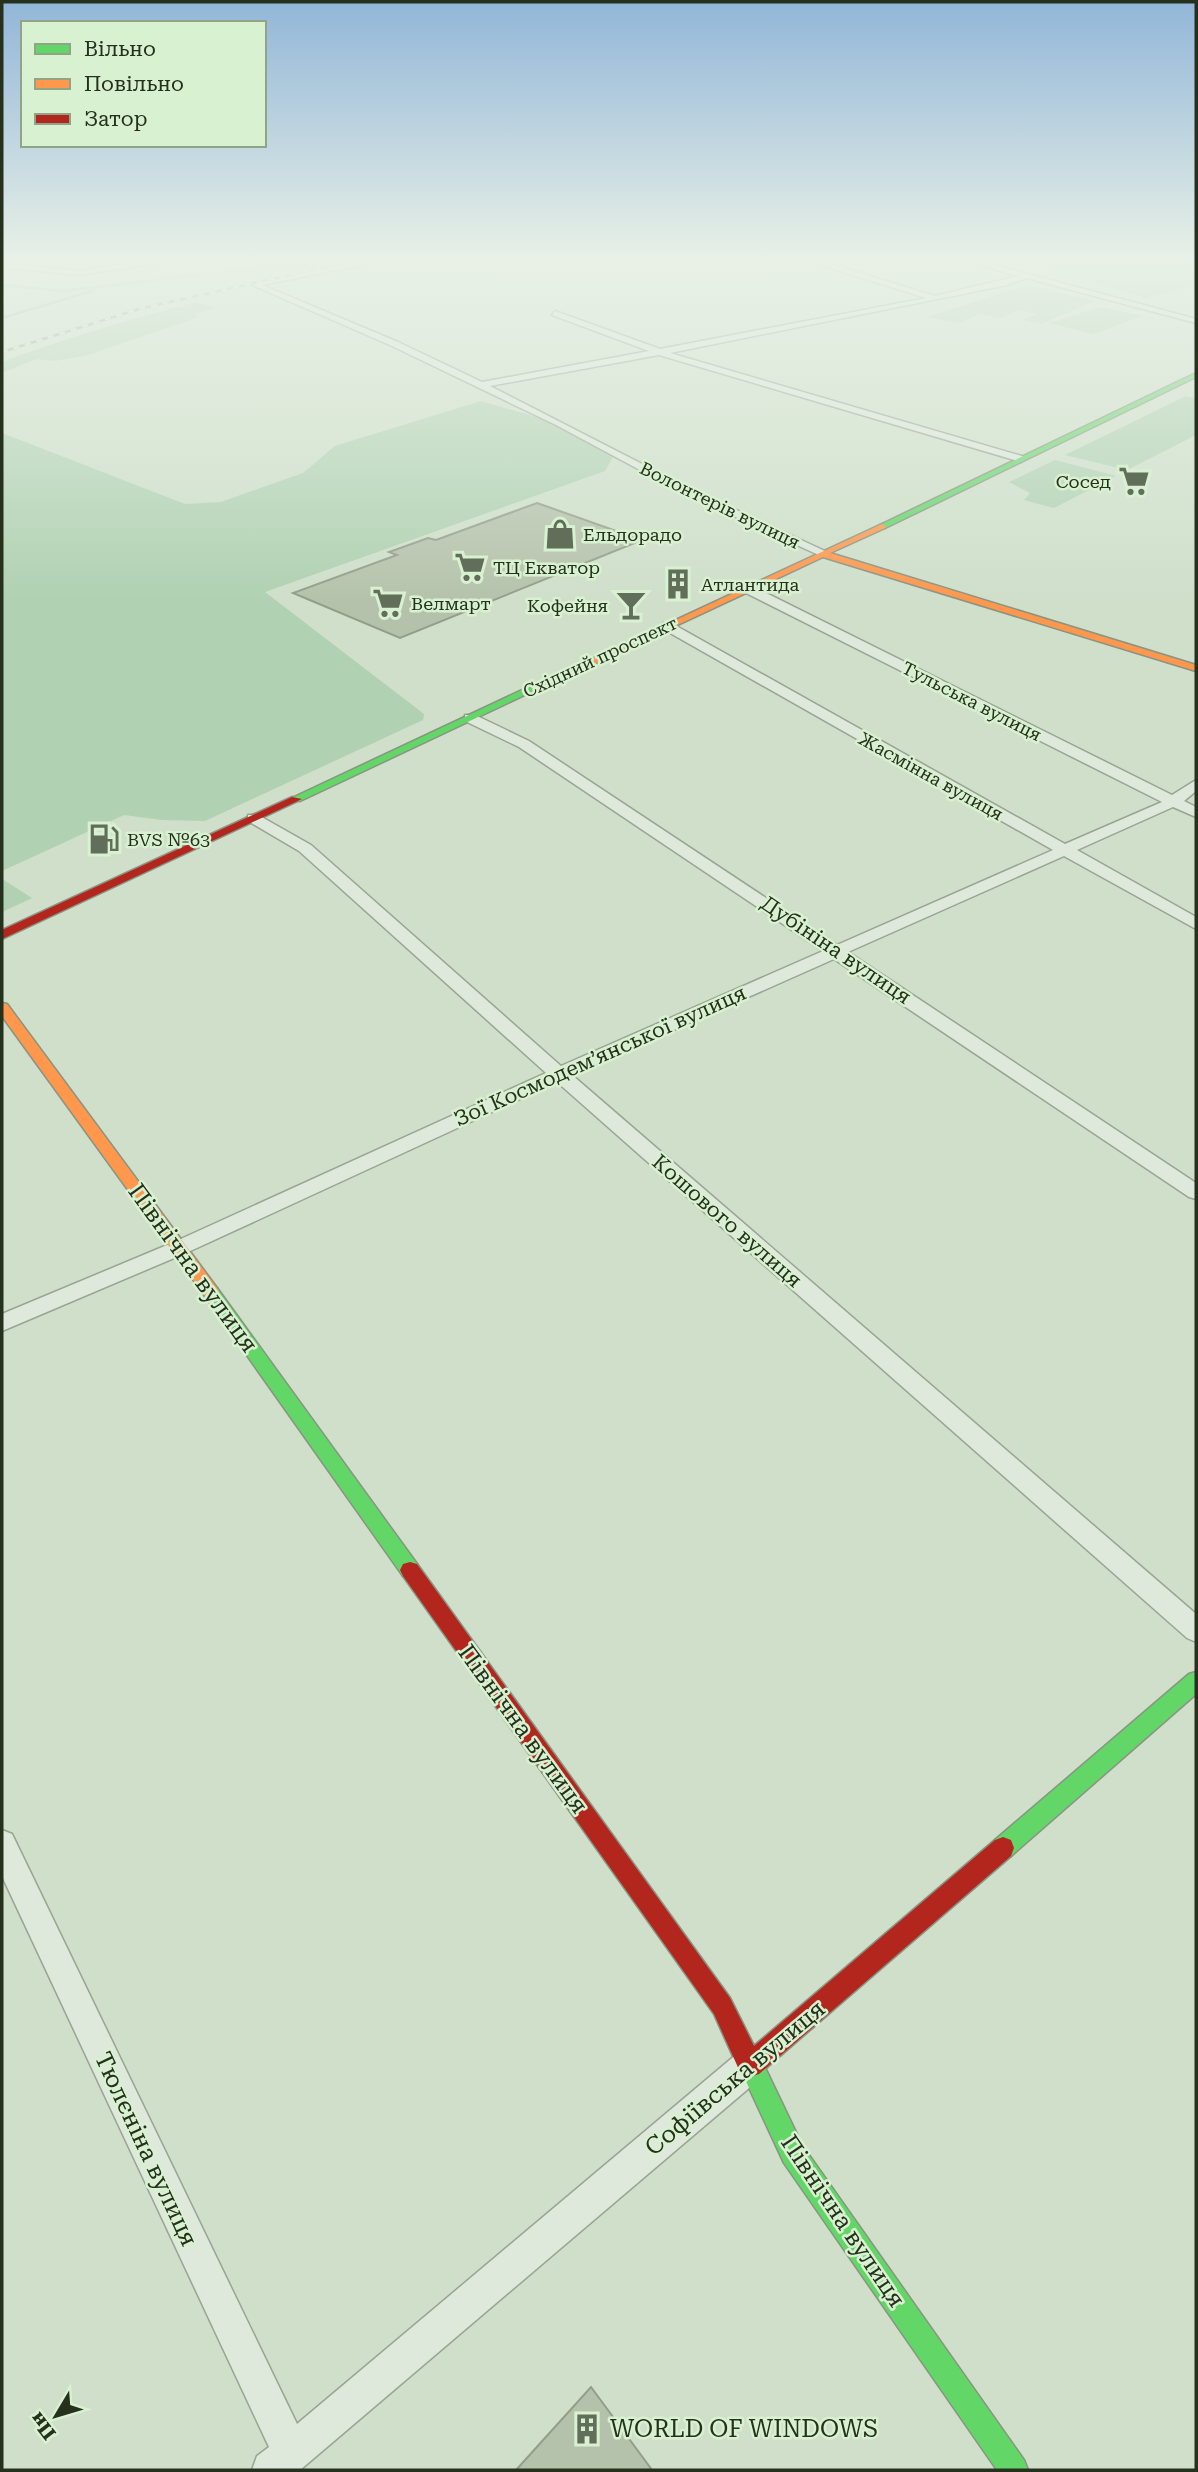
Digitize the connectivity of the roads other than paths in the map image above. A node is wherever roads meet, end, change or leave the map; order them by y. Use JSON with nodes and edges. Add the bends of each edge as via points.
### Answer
{"nodes":[{"id":1,"x":456,"y":372,"type":"edge"},
{"id":2,"x":550,"y":372,"type":"edge"},
{"id":3,"x":728,"y":372,"type":"edge"},
{"id":4,"x":1196,"y":375,"type":"edge"},
{"id":5,"x":483,"y":385,"type":"junction"},
{"id":6,"x":1021,"y":459,"type":"junction"},
{"id":7,"x":823,"y":554,"type":"junction"},
{"id":8,"x":748,"y":589,"type":"junction"},
{"id":9,"x":667,"y":626,"type":"junction"},
{"id":10,"x":1196,"y":668,"type":"edge"},
{"id":11,"x":470,"y":718,"type":"junction"},
{"id":12,"x":1196,"y":784,"type":"edge"},
{"id":13,"x":1173,"y":802,"type":"junction"},
{"id":14,"x":1196,"y":813,"type":"edge"},
{"id":15,"x":253,"y":818,"type":"junction"},
{"id":16,"x":1062,"y":851,"type":"junction"},
{"id":17,"x":1196,"y":924,"type":"edge"},
{"id":18,"x":2,"y":935,"type":"edge"},
{"id":19,"x":837,"y":951,"type":"junction"},
{"id":20,"x":2,"y":1007,"type":"edge"},
{"id":21,"x":559,"y":1074,"type":"junction"},
{"id":22,"x":1196,"y":1192,"type":"edge"},
{"id":23,"x":178,"y":1248,"type":"junction"},
{"id":24,"x":2,"y":1323,"type":"edge"},
{"id":25,"x":1196,"y":1630,"type":"edge"},
{"id":26,"x":1196,"y":1681,"type":"edge"},
{"id":27,"x":2,"y":1844,"type":"edge"},
{"id":28,"x":750,"y":2065,"type":"junction"},
{"id":29,"x":281,"y":2462,"type":"edge"},
{"id":30,"x":1014,"y":2470,"type":"edge"}],
"edges":[{"from":1,"to":5,"type":"street","name":"Волонтерів вулиця"},
{"from":2,"to":5,"type":"street"},
{"from":3,"to":6,"type":"street"},
{"from":4,"to":6,"type":"main road","name":"Східний проспект"},
{"from":5,"to":7,"type":"street","name":"Волонтерів вулиця","via":[[683,489]]},
{"from":6,"to":7,"type":"main road","name":"Східний проспект"},
{"from":7,"to":8,"type":"main road","name":"Східний проспект"},
{"from":7,"to":10,"type":"main road","name":"Волонтерів вулиця"},
{"from":8,"to":9,"type":"main road","name":"Східний проспект"},
{"from":8,"to":13,"type":"street","name":"Тульська вулиця"},
{"from":9,"to":11,"type":"main road","name":"Східний проспект"},
{"from":9,"to":16,"type":"street","name":"Жасмінна вулиця"},
{"from":11,"to":15,"type":"main road","name":"Східний проспект"},
{"from":11,"to":19,"type":"street","name":"Дубініна вулиця","via":[[524,744]]},
{"from":12,"to":13,"type":"street","name":"Зої Космодем’янської вулиця"},
{"from":13,"to":14,"type":"street","name":"Тульська вулиця"},
{"from":13,"to":16,"type":"street","name":"Зої Космодем’янської вулиця"},
{"from":15,"to":18,"type":"main road","name":"Східний проспект"},
{"from":15,"to":21,"type":"street","name":"Кошового вулиця","via":[[305,848]]},
{"from":16,"to":17,"type":"street","name":"Жасмінна вулиця"},
{"from":16,"to":19,"type":"street","name":"Зої Космодем’янської вулиця"},
{"from":19,"to":21,"type":"street","name":"Зої Космодем’янської вулиця"},
{"from":19,"to":22,"type":"street","name":"Дубініна вулиця"},
{"from":20,"to":23,"type":"main road","name":"Північна вулиця"},
{"from":21,"to":23,"type":"street","name":"Зої Космодем’янської вулиця"},
{"from":21,"to":25,"type":"street","name":"Кошового вулиця"},
{"from":23,"to":24,"type":"street","name":"Зої Космодем’янської вулиця"},
{"from":23,"to":28,"type":"main road","name":"Північна вулиця","via":[[714,1996]]},
{"from":26,"to":28,"type":"main road","name":"Софіївська вулиця"},
{"from":27,"to":29,"type":"street","name":"Тюлєніна вулиця"},
{"from":28,"to":29,"type":"street","name":"Софіївська вулиця"},
{"from":28,"to":30,"type":"main road","name":"Північна вулиця","via":[[793,2154]]}]}
